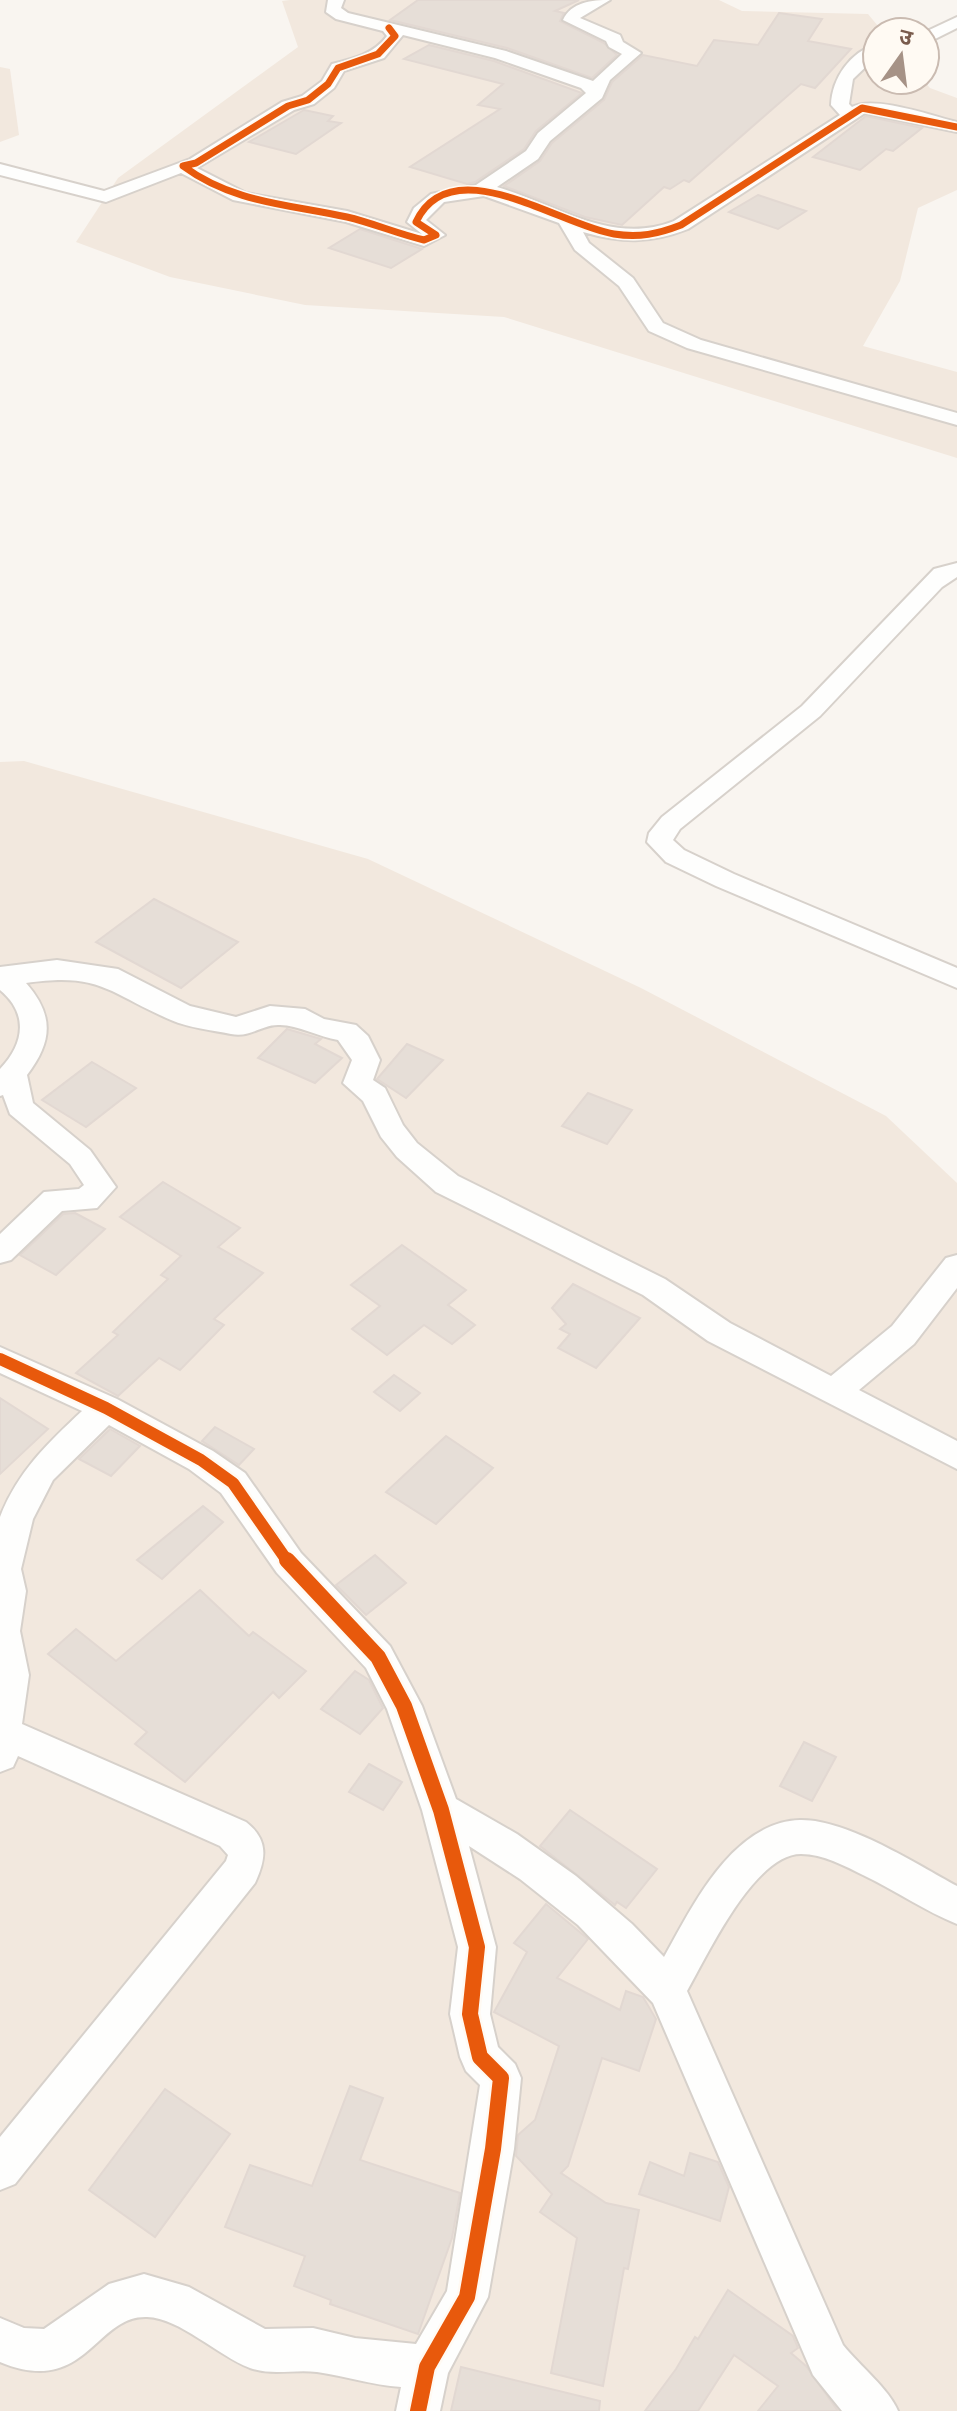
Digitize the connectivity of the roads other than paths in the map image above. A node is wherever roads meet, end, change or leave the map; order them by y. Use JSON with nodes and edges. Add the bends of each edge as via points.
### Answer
{"nodes":[{"id":1,"x":336,"y":0,"type":"edge"},
{"id":2,"x":602,"y":0,"type":"edge"},
{"id":3,"x":389,"y":28,"type":"junction"},
{"id":4,"x":861,"y":59,"type":"edge"},
{"id":5,"x":596,"y":94,"type":"junction"},
{"id":6,"x":851,"y":116,"type":"junction"},
{"id":7,"x":957,"y":127,"type":"edge"},
{"id":8,"x":183,"y":166,"type":"junction"},
{"id":9,"x":0,"y":169,"type":"edge"},
{"id":10,"x":476,"y":193,"type":"junction"},
{"id":11,"x":568,"y":222,"type":"junction"},
{"id":12,"x":957,"y":419,"type":"edge"},
{"id":13,"x":957,"y":570,"type":"edge"},
{"id":14,"x":1,"y":976,"type":"edge"},
{"id":15,"x":957,"y":979,"type":"edge"},
{"id":16,"x":6,"y":1080,"type":"edge"},
{"id":17,"x":0,"y":1252,"type":"edge"},
{"id":18,"x":957,"y":1266,"type":"edge"},
{"id":19,"x":0,"y":1359,"type":"edge"},
{"id":20,"x":835,"y":1391,"type":"junction"},
{"id":21,"x":106,"y":1408,"type":"junction"},
{"id":22,"x":957,"y":1456,"type":"edge"},
{"id":23,"x":3,"y":1744,"type":"edge"},
{"id":24,"x":441,"y":1810,"type":"junction"},
{"id":25,"x":957,"y":1906,"type":"edge"},
{"id":26,"x":667,"y":1990,"type":"junction"},
{"id":27,"x":0,"y":2169,"type":"edge"},
{"id":28,"x":0,"y":2340,"type":"edge"},
{"id":29,"x":427,"y":2367,"type":"junction"},
{"id":30,"x":418,"y":2411,"type":"edge"},
{"id":31,"x":876,"y":2411,"type":"edge"}],
"edges":[{"from":1,"to":3,"type":"street","via":[[336,13]]},
{"from":2,"to":5,"type":"street","via":[[571,20],[614,38],[615,44],[633,53],[603,78]]},
{"from":3,"to":5,"type":"street","via":[[500,54],[587,84]]},
{"from":3,"to":8,"type":"street","via":[[395,36],[392,43],[363,63],[338,68],[308,100],[288,106]]},
{"from":4,"to":6,"type":"street","via":[[842,82],[840,105]]},
{"from":5,"to":10,"type":"street","via":[[544,137],[532,155]]},
{"from":6,"to":7,"type":"street","via":[[862,108],[886,110]]},
{"from":6,"to":11,"type":"street","via":[[661,235],[620,234]]},
{"from":8,"to":9,"type":"street","via":[[106,197]]},
{"from":8,"to":10,"type":"street","via":[[202,181],[261,203],[348,218],[424,240],[436,235],[416,222],[418,213],[456,191]]},
{"from":10,"to":11,"type":"street","via":[[493,192]]},
{"from":11,"to":12,"type":"street","via":[[582,246],[626,282],[646,317],[668,334]]},
{"from":13,"to":15,"type":"street","via":[[942,574],[811,711],[671,823],[660,842],[675,856],[725,880]]},
{"from":14,"to":16,"type":"street","via":[[28,1002],[34,1017],[33,1048]]},
{"from":14,"to":20,"type":"street","via":[[81,970],[108,975],[202,1021],[247,1026],[270,1015],[295,1016],[346,1032],[366,1060],[357,1083],[375,1095],[391,1130],[437,1177],[509,1218],[654,1287],[719,1332]]},
{"from":16,"to":17,"type":"street","via":[[20,1107],[80,1157],[101,1187],[86,1200],[55,1200]]},
{"from":18,"to":20,"type":"street","via":[[903,1335]]},
{"from":19,"to":21,"type":"street"},
{"from":20,"to":22,"type":"street"},
{"from":21,"to":23,"type":"street","via":[[41,1471],[16,1519],[4,1569],[9,1591],[3,1631],[11,1675]]},
{"from":21,"to":24,"type":"street","via":[[233,1483],[289,1563],[365,1640],[404,1706]]},
{"from":23,"to":27,"type":"street","via":[[233,1834],[249,1853],[242,1871]]},
{"from":24,"to":26,"type":"street","via":[[529,1863],[627,1946]]},
{"from":24,"to":29,"type":"street","via":[[477,1947],[470,2014],[480,2057],[501,2078],[467,2297]]},
{"from":25,"to":26,"type":"street","via":[[826,1843],[801,1836],[778,1841],[742,1871],[722,1897]]},
{"from":26,"to":31,"type":"street","via":[[828,2360]]},
{"from":28,"to":29,"type":"street","via":[[18,2351],[47,2350],[74,2338],[125,2297],[148,2295],[264,2351],[314,2350],[353,2360]]},
{"from":29,"to":30,"type":"street"}]}
